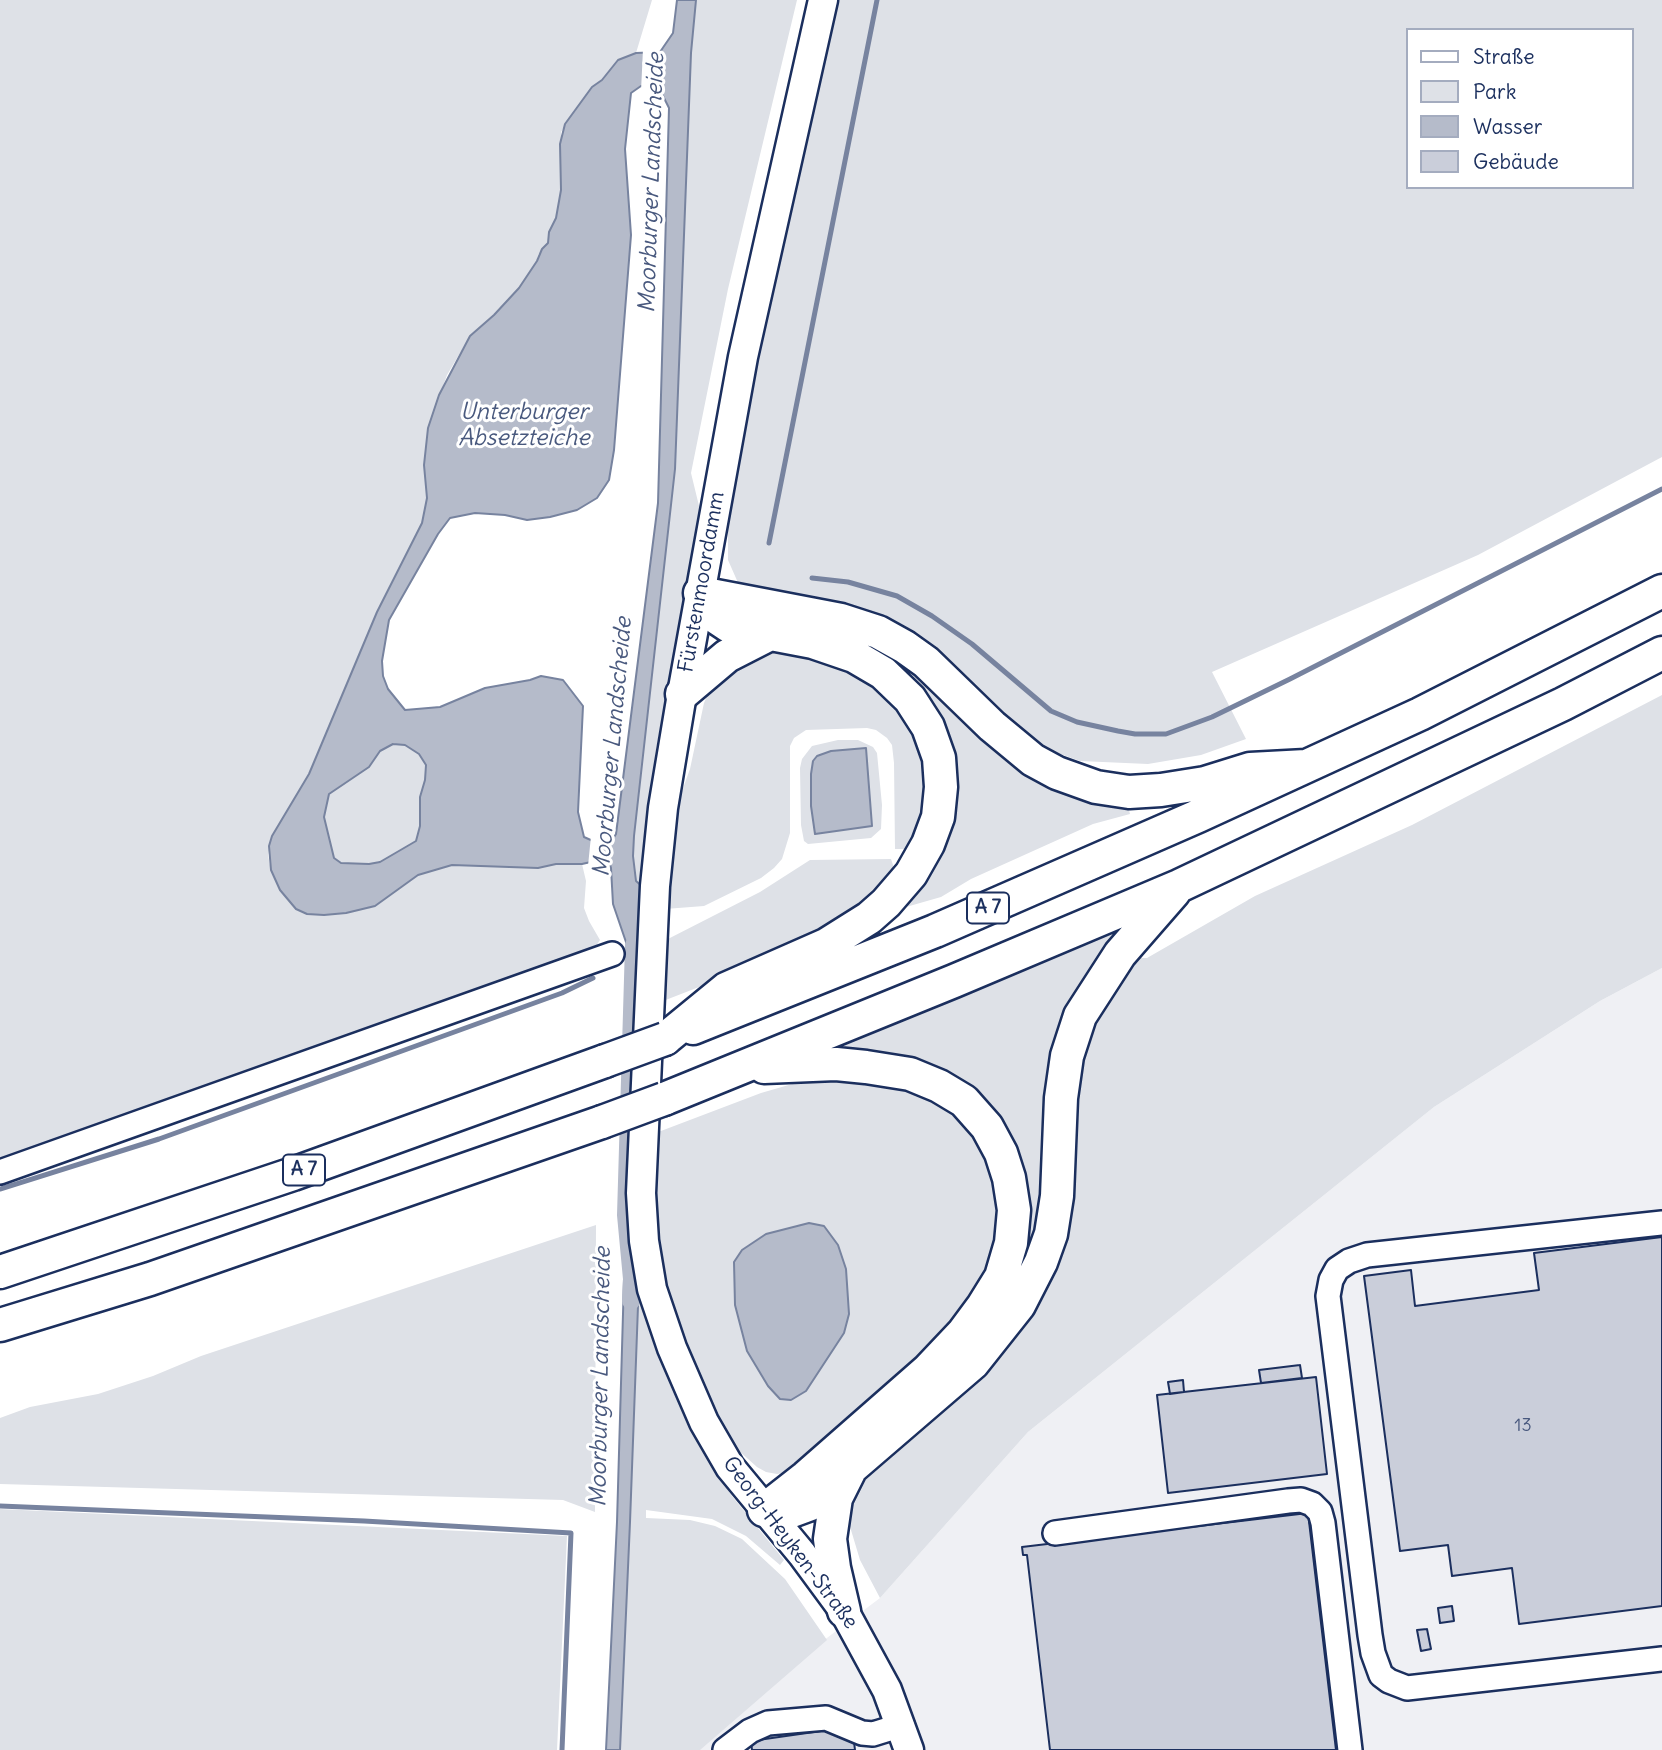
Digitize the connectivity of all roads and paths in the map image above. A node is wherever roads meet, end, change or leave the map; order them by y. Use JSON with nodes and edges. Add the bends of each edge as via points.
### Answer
{"nodes":[{"id":1,"x":823,"y":0,"type":"edge"},
{"id":2,"x":1662,"y":591,"type":"edge"},
{"id":3,"x":700,"y":593,"type":"junction"},
{"id":4,"x":770,"y":634,"type":"junction"},
{"id":5,"x":1662,"y":653,"type":"edge"},
{"id":6,"x":682,"y":694,"type":"junction"},
{"id":7,"x":1306,"y":766,"type":"junction"},
{"id":8,"x":1179,"y":886,"type":"junction"},
{"id":9,"x":612,"y":954,"type":"dead end"},
{"id":10,"x":665,"y":1039,"type":"junction"},
{"id":11,"x":743,"y":1068,"type":"junction"},
{"id":12,"x":0,"y":1172,"type":"edge"},
{"id":13,"x":642,"y":1173,"type":"joint"},
{"id":14,"x":1662,"y":1223,"type":"edge"},
{"id":15,"x":0,"y":1272,"type":"edge"},
{"id":16,"x":0,"y":1325,"type":"edge"},
{"id":17,"x":849,"y":1471,"type":"junction"},
{"id":18,"x":764,"y":1510,"type":"junction"},
{"id":19,"x":1055,"y":1533,"type":"dead end"},
{"id":20,"x":844,"y":1611,"type":"junction"},
{"id":21,"x":1662,"y":1647,"type":"edge"},
{"id":22,"x":1662,"y":1659,"type":"edge"},
{"id":23,"x":1626,"y":1662,"type":"junction"},
{"id":24,"x":905,"y":1738,"type":"edge"},
{"id":25,"x":725,"y":1750,"type":"edge"},
{"id":26,"x":1350,"y":1750,"type":"edge"}],
"edges":[{"from":1,"to":3,"type":"main road","name":"Fürstenmoordamm","via":[[743,358]]},
{"from":2,"to":7,"type":"highway","number":"A 7","via":[[1433,708]]},
{"from":3,"to":4,"type":"highway","via":[[708,612],[721,623]]},
{"from":3,"to":6,"type":"main road","name":"Fürstenmoordamm"},
{"from":3,"to":7,"type":"highway","via":[[841,620],[878,632],[926,662],[1033,760],[1096,787],[1161,790],[1250,769]]},
{"from":4,"to":6,"type":"highway","via":[[727,656]]},
{"from":4,"to":10,"type":"highway","via":[[854,656],[883,673],[910,699],[928,727],[939,758],[938,817],[921,859],[869,918],[805,956],[726,989]]},
{"from":5,"to":8,"type":"highway","number":"A 7"},
{"from":6,"to":13,"type":"main road","name":"Fürstenmoordamm","via":[[655,886]]},
{"from":7,"to":10,"type":"highway","number":"A 7","via":[[935,931]]},
{"from":8,"to":11,"type":"highway","number":"A 7"},
{"from":8,"to":17,"type":"highway","via":[[1120,954],[1080,1016],[1067,1056],[1061,1098],[1051,1234],[1019,1306],[973,1363]]},
{"from":9,"to":12,"type":"lane"},
{"from":10,"to":15,"type":"highway","number":"A 7","bridge":true,"via":[[293,1174]]},
{"from":11,"to":16,"type":"highway","number":"A 7","bridge":true,"via":[[602,1122],[150,1279]]},
{"from":11,"to":18,"type":"highway","via":[[836,1064],[909,1074],[939,1086],[964,1101],[987,1127],[1001,1153],[1014,1210],[1001,1278],[963,1332],[928,1370]]},
{"from":13,"to":18,"type":"main road","name":"Georg-Heyken-Straße","via":[[644,1241],[659,1313],[704,1422],[730,1467]]},
{"from":14,"to":23,"type":"lane","via":[[1367,1255],[1337,1269],[1328,1296],[1371,1644],[1381,1675],[1407,1688]]},
{"from":17,"to":18,"type":"highway","via":[[801,1509]]},
{"from":17,"to":20,"type":"highway","via":[[836,1498],[830,1539]]},
{"from":18,"to":20,"type":"main road","name":"Georg-Heyken-Straße"},
{"from":19,"to":26,"type":"lane","via":[[1288,1501],[1312,1504],[1323,1523]]},
{"from":20,"to":24,"type":"main road","name":"Georg-Heyken-Straße","via":[[871,1658]]},
{"from":21,"to":23,"type":"lane"},
{"from":22,"to":23,"type":"lane"},
{"from":24,"to":25,"type":"lane","via":[[862,1733],[826,1718],[768,1723]]}]}
